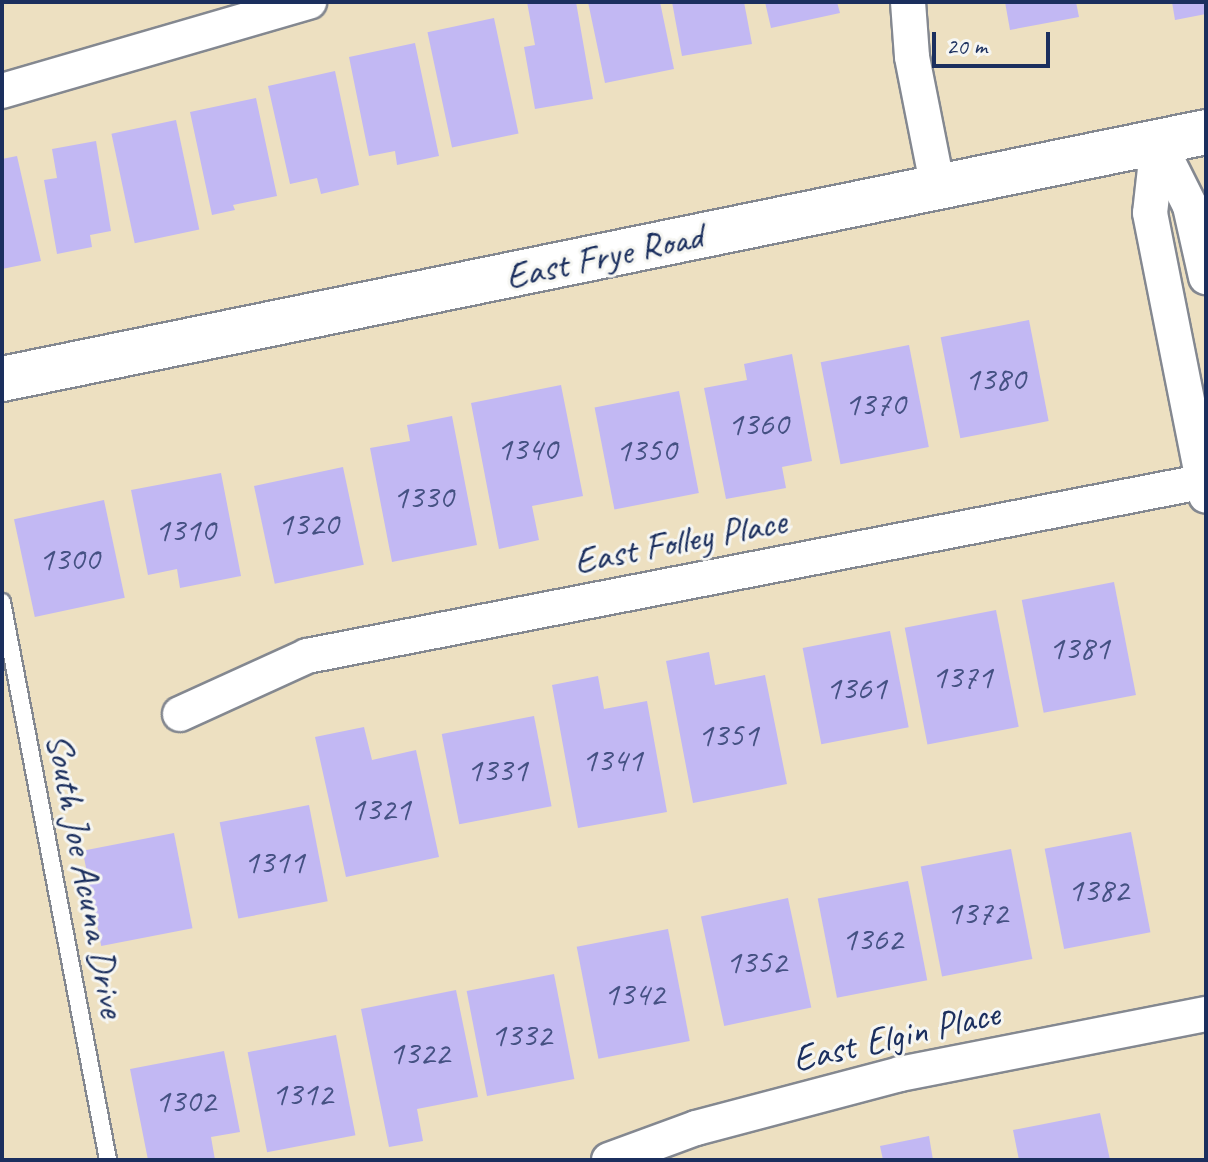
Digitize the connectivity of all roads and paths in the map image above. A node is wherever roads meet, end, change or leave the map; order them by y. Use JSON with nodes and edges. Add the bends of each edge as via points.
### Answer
{"nodes":[{"id":1,"x":309,"y":2,"type":"edge"},
{"id":2,"x":908,"y":2,"type":"edge"},
{"id":3,"x":2,"y":91,"type":"edge"},
{"id":4,"x":1206,"y":132,"type":"edge"},
{"id":5,"x":1158,"y":142,"type":"junction"},
{"id":6,"x":938,"y":188,"type":"junction"},
{"id":7,"x":1206,"y":277,"type":"edge"},
{"id":8,"x":2,"y":379,"type":"edge"},
{"id":9,"x":1205,"y":486,"type":"edge"},
{"id":10,"x":2,"y":602,"type":"edge"},
{"id":11,"x":180,"y":714,"type":"dead end"},
{"id":12,"x":1206,"y":1014,"type":"edge"},
{"id":13,"x":108,"y":1160,"type":"edge"},
{"id":14,"x":609,"y":1160,"type":"edge"}],
"edges":[{"from":1,"to":3,"type":"street"},
{"from":2,"to":6,"type":"street","via":[[912,57]]},
{"from":4,"to":5,"type":"street","name":"East Frye Road"},
{"from":5,"to":6,"type":"street","name":"East Frye Road"},
{"from":5,"to":7,"type":"street","via":[[1190,206]]},
{"from":5,"to":9,"type":"street","via":[[1150,213]]},
{"from":6,"to":8,"type":"street","name":"East Frye Road"},
{"from":9,"to":11,"type":"street","name":"East Folley Place","via":[[307,656]]},
{"from":10,"to":13,"type":"lane","name":"South Joe Acuna Drive"},
{"from":12,"to":14,"type":"street","name":"East Elgin Place","via":[[900,1074],[696,1128]]}]}
